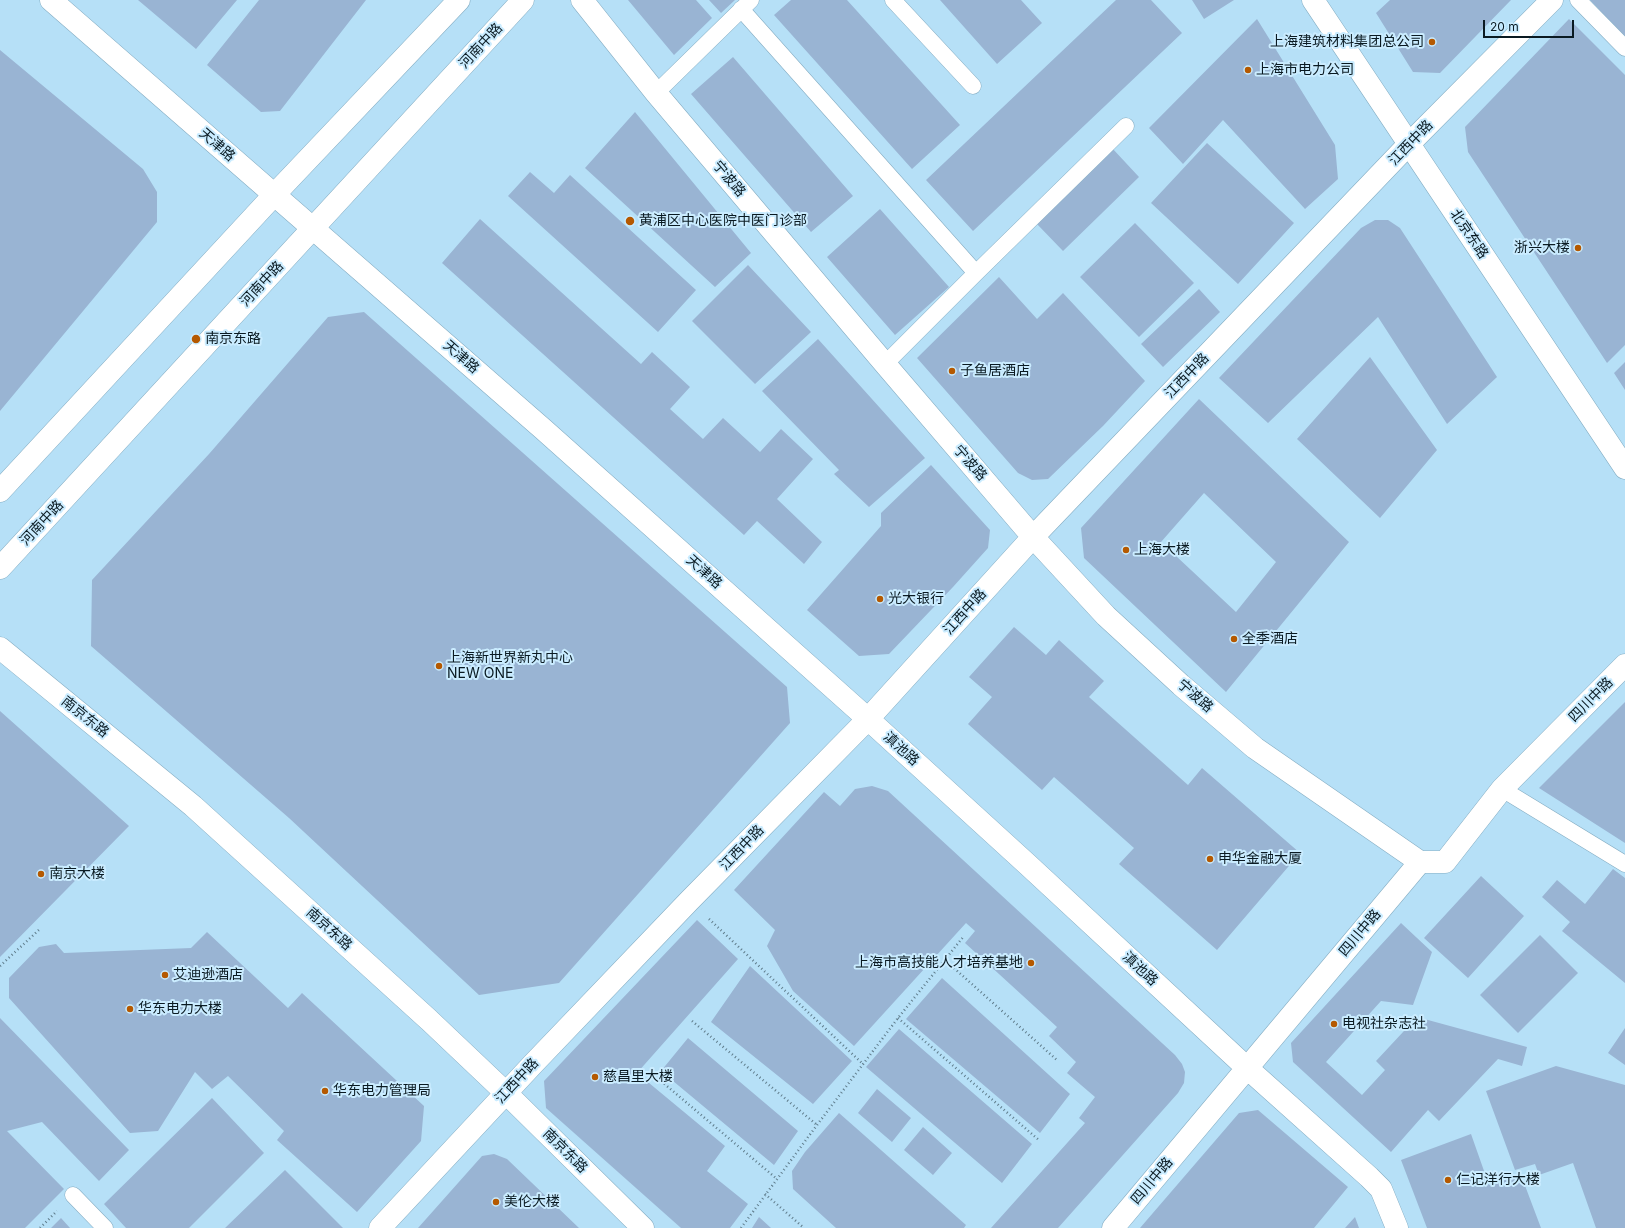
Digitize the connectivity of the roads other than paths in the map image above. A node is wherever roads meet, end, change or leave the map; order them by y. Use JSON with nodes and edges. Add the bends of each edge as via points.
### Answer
{"nodes":[{"id":1,"x":50,"y":0,"type":"edge"},
{"id":2,"x":459,"y":0,"type":"edge"},
{"id":3,"x":523,"y":0,"type":"edge"},
{"id":4,"x":582,"y":0,"type":"edge"},
{"id":5,"x":893,"y":0,"type":"edge"},
{"id":6,"x":1313,"y":0,"type":"edge"},
{"id":7,"x":1552,"y":0,"type":"edge"},
{"id":8,"x":1578,"y":0,"type":"edge"},
{"id":9,"x":746,"y":5,"type":"edge"},
{"id":10,"x":1625,"y":48,"type":"edge"},
{"id":11,"x":973,"y":86,"type":"dead end"},
{"id":12,"x":656,"y":93,"type":"junction"},
{"id":13,"x":1126,"y":126,"type":"dead end"},
{"id":14,"x":1409,"y":144,"type":"junction"},
{"id":15,"x":274,"y":195,"type":"junction"},
{"id":16,"x":313,"y":229,"type":"junction"},
{"id":17,"x":976,"y":273,"type":"junction"},
{"id":18,"x":885,"y":364,"type":"junction"},
{"id":19,"x":1625,"y":468,"type":"edge"},
{"id":20,"x":0,"y":491,"type":"edge"},
{"id":21,"x":1033,"y":537,"type":"junction"},
{"id":22,"x":0,"y":568,"type":"edge"},
{"id":23,"x":0,"y":648,"type":"edge"},
{"id":24,"x":1625,"y":665,"type":"edge"},
{"id":25,"x":868,"y":719,"type":"junction"},
{"id":26,"x":1502,"y":789,"type":"junction"},
{"id":27,"x":1420,"y":862,"type":"junction"},
{"id":28,"x":1625,"y":864,"type":"edge"},
{"id":29,"x":1246,"y":1068,"type":"junction"},
{"id":30,"x":506,"y":1093,"type":"junction"},
{"id":31,"x":73,"y":1195,"type":"dead end"},
{"id":32,"x":105,"y":1228,"type":"edge"},
{"id":33,"x":380,"y":1228,"type":"edge"},
{"id":34,"x":643,"y":1228,"type":"edge"},
{"id":35,"x":1113,"y":1228,"type":"edge"},
{"id":36,"x":1397,"y":1228,"type":"edge"}],
"edges":[{"from":1,"to":15,"type":"street","name":"天津路"},
{"from":2,"to":15,"type":"street"},
{"from":3,"to":16,"type":"street","name":"河南中路"},
{"from":4,"to":12,"type":"street","name":"宁波路"},
{"from":5,"to":11,"type":"lane"},
{"from":6,"to":14,"type":"street","name":"北京东路"},
{"from":7,"to":14,"type":"street","name":"江西中路"},
{"from":8,"to":10,"type":"lane"},
{"from":9,"to":12,"type":"lane"},
{"from":9,"to":17,"type":"lane"},
{"from":12,"to":18,"type":"street","name":"宁波路"},
{"from":13,"to":17,"type":"lane"},
{"from":14,"to":19,"type":"street","name":"北京东路"},
{"from":14,"to":21,"type":"street","name":"江西中路"},
{"from":15,"to":16,"type":"street","name":"天津路"},
{"from":15,"to":20,"type":"street"},
{"from":16,"to":22,"type":"street","name":"河南中路"},
{"from":16,"to":25,"type":"street","name":"天津路","via":[[543,428]]},
{"from":17,"to":18,"type":"lane"},
{"from":18,"to":21,"type":"street","name":"宁波路"},
{"from":21,"to":25,"type":"street","name":"江西中路"},
{"from":21,"to":27,"type":"street","name":"宁波路","via":[[1106,616],[1255,748]]},
{"from":23,"to":30,"type":"street","name":"南京东路","via":[[193,806]]},
{"from":24,"to":26,"type":"street","name":"四川中路"},
{"from":25,"to":29,"type":"street","name":"滇池路"},
{"from":25,"to":30,"type":"street","name":"江西中路","via":[[689,901]]},
{"from":26,"to":27,"type":"street","name":"四川中路","via":[[1445,862]]},
{"from":26,"to":28,"type":"lane"},
{"from":27,"to":29,"type":"street","name":"四川中路"},
{"from":29,"to":35,"type":"street","name":"四川中路"},
{"from":29,"to":36,"type":"street","name":"滇池路","via":[[1381,1189]]},
{"from":30,"to":33,"type":"street","name":"江西中路"},
{"from":30,"to":34,"type":"street","name":"南京东路"},
{"from":31,"to":32,"type":"lane"}]}
